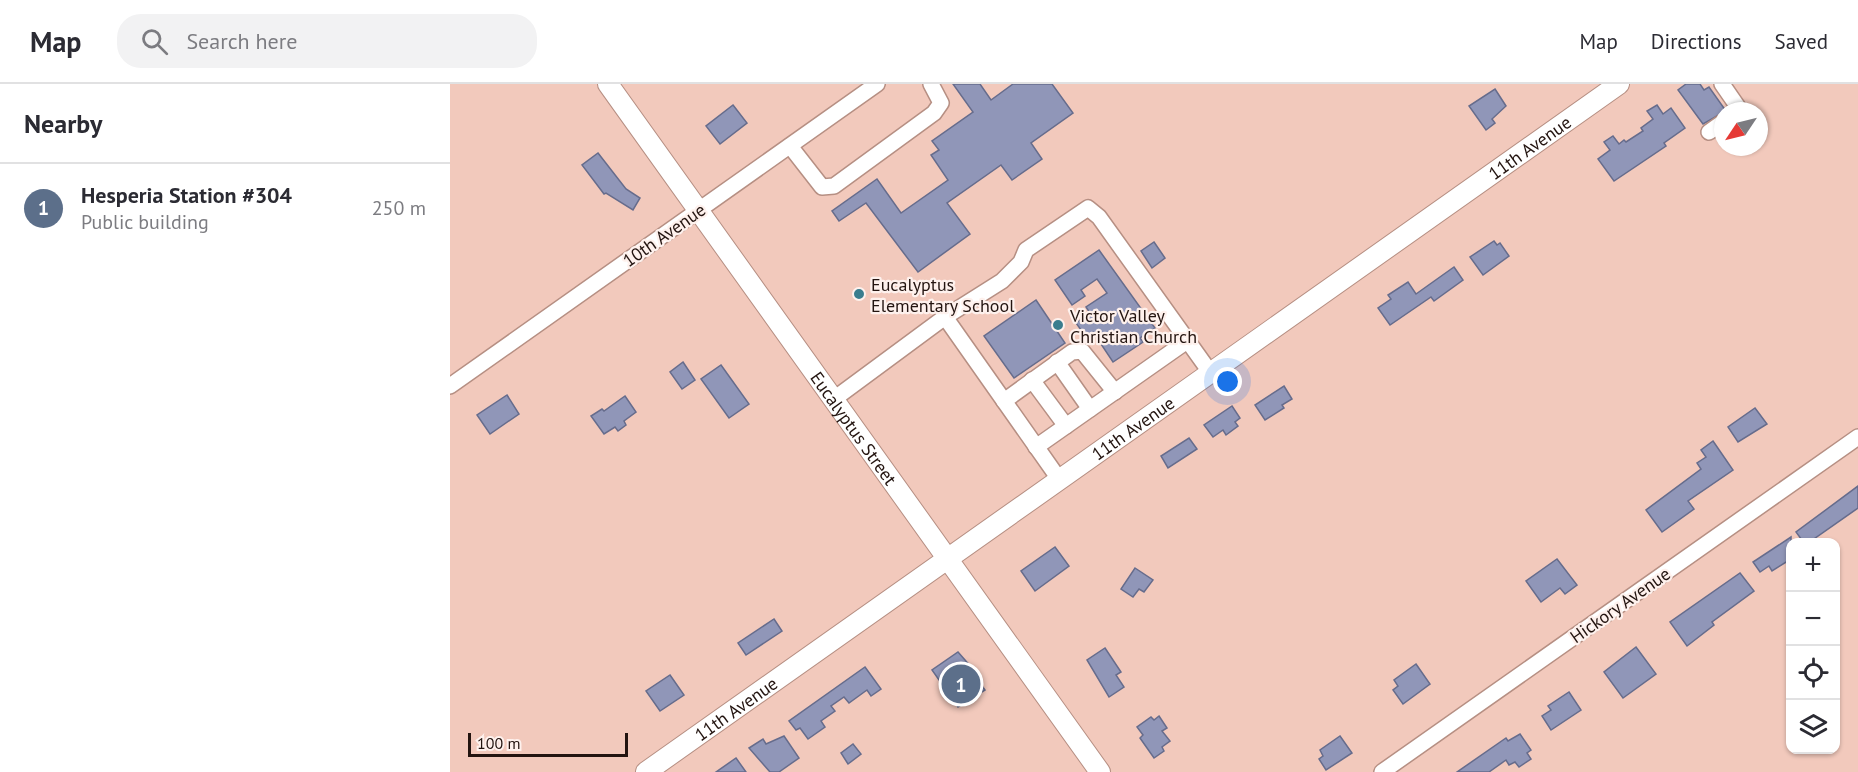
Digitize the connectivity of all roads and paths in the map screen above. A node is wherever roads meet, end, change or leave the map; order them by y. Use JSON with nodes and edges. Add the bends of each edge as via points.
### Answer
{"nodes":[{"id":1,"x":608,"y":84,"type":"edge"},
{"id":2,"x":877,"y":84,"type":"edge"},
{"id":3,"x":931,"y":84,"type":"edge"},
{"id":4,"x":1619,"y":84,"type":"edge"},
{"id":5,"x":1722,"y":84,"type":"edge"},
{"id":6,"x":1734,"y":102,"type":"edge"},
{"id":7,"x":1714,"y":128,"type":"edge"},
{"id":8,"x":1708,"y":132,"type":"dead end"},
{"id":9,"x":790,"y":146,"type":"junction"},
{"id":10,"x":699,"y":211,"type":"junction"},
{"id":11,"x":945,"y":317,"type":"junction"},
{"id":12,"x":1187,"y":341,"type":"junction"},
{"id":13,"x":1057,"y":362,"type":"junction"},
{"id":14,"x":1210,"y":372,"type":"junction"},
{"id":15,"x":1032,"y":380,"type":"junction"},
{"id":16,"x":450,"y":386,"type":"edge"},
{"id":17,"x":1115,"y":392,"type":"junction"},
{"id":18,"x":834,"y":399,"type":"junction"},
{"id":19,"x":1004,"y":401,"type":"junction"},
{"id":20,"x":1090,"y":409,"type":"junction"},
{"id":21,"x":1066,"y":426,"type":"junction"},
{"id":22,"x":1858,"y":437,"type":"edge"},
{"id":23,"x":1036,"y":447,"type":"junction"},
{"id":24,"x":1059,"y":479,"type":"junction"},
{"id":25,"x":947,"y":558,"type":"junction"},
{"id":26,"x":646,"y":772,"type":"edge"},
{"id":27,"x":1100,"y":772,"type":"edge"},
{"id":28,"x":1382,"y":772,"type":"edge"}],
"edges":[{"from":1,"to":10,"type":"main road","name":"Eucalyptus Street"},
{"from":2,"to":9,"type":"street","name":"10th Avenue"},
{"from":3,"to":9,"type":"street","via":[[942,102],[934,113],[834,186],[822,187]]},
{"from":4,"to":14,"type":"main road","name":"11th Avenue"},
{"from":5,"to":6,"type":"street"},
{"from":7,"to":8,"type":"street"},
{"from":9,"to":10,"type":"street","name":"10th Avenue"},
{"from":10,"to":16,"type":"street","name":"10th Avenue"},
{"from":10,"to":18,"type":"main road","name":"Eucalyptus Street"},
{"from":11,"to":12,"type":"street","via":[[1002,281],[1021,262],[1026,250],[1088,208],[1099,217]]},
{"from":11,"to":18,"type":"street"},
{"from":11,"to":19,"type":"street"},
{"from":12,"to":14,"type":"street"},
{"from":12,"to":17,"type":"street"},
{"from":13,"to":15,"type":"street"},
{"from":13,"to":17,"type":"street","via":[[1072,352],[1082,351]]},
{"from":13,"to":20,"type":"street"},
{"from":14,"to":24,"type":"main road","name":"11th Avenue"},
{"from":15,"to":19,"type":"street"},
{"from":15,"to":21,"type":"street"},
{"from":17,"to":20,"type":"street"},
{"from":18,"to":25,"type":"main road","name":"Eucalyptus Street"},
{"from":19,"to":23,"type":"street"},
{"from":20,"to":21,"type":"street"},
{"from":21,"to":23,"type":"street"},
{"from":22,"to":28,"type":"street","name":"Hickory Avenue"},
{"from":23,"to":24,"type":"street"},
{"from":24,"to":25,"type":"main road","name":"11th Avenue"},
{"from":25,"to":26,"type":"main road","name":"11th Avenue"},
{"from":25,"to":27,"type":"main road","name":"Eucalyptus Street"}]}
